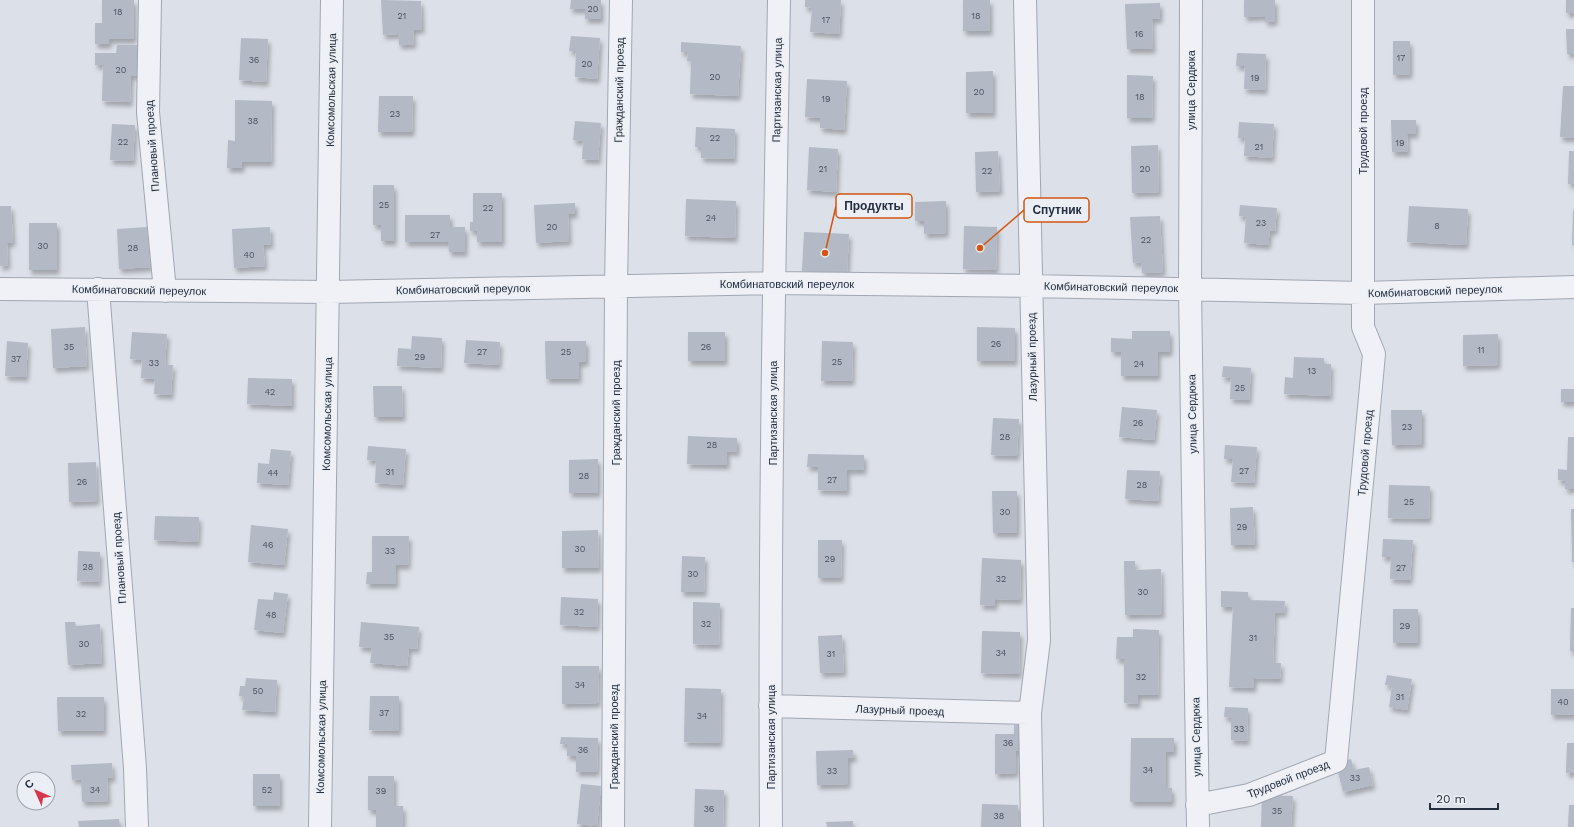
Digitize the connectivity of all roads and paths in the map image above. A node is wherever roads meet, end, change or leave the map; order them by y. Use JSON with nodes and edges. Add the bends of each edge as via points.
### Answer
{"nodes":[{"id":1,"x":150,"y":0,"type":"edge"},
{"id":2,"x":332,"y":0,"type":"edge"},
{"id":3,"x":620,"y":0,"type":"edge"},
{"id":4,"x":779,"y":0,"type":"edge"},
{"id":5,"x":1025,"y":0,"type":"edge"},
{"id":6,"x":1191,"y":0,"type":"edge"},
{"id":7,"x":1363,"y":0,"type":"edge"},
{"id":8,"x":774,"y":283,"type":"junction"},
{"id":9,"x":616,"y":286,"type":"junction"},
{"id":10,"x":1030,"y":286,"type":"junction"},
{"id":11,"x":1574,"y":287,"type":"edge"},
{"id":12,"x":0,"y":289,"type":"edge"},
{"id":13,"x":98,"y":289,"type":"junction"},
{"id":14,"x":1190,"y":289,"type":"junction"},
{"id":15,"x":165,"y":292,"type":"junction"},
{"id":16,"x":329,"y":292,"type":"junction"},
{"id":17,"x":1362,"y":293,"type":"junction"},
{"id":18,"x":770,"y":706,"type":"junction"},
{"id":19,"x":1030,"y":713,"type":"junction"},
{"id":20,"x":1197,"y":805,"type":"junction"},
{"id":21,"x":137,"y":827,"type":"edge"},
{"id":22,"x":320,"y":827,"type":"edge"},
{"id":23,"x":613,"y":827,"type":"edge"},
{"id":24,"x":771,"y":827,"type":"edge"},
{"id":25,"x":1032,"y":827,"type":"edge"},
{"id":26,"x":1198,"y":827,"type":"edge"}],
"edges":[{"from":1,"to":15,"type":"street","name":"Плановый проезд","via":[[148,112]]},
{"from":2,"to":16,"type":"street","name":"Комсомольская улица"},
{"from":3,"to":9,"type":"street","name":"Гражданский проезд"},
{"from":4,"to":8,"type":"street","name":"Партизанская улица"},
{"from":5,"to":10,"type":"street","name":"Лазурный проезд"},
{"from":6,"to":14,"type":"street","name":"улица Сердюка"},
{"from":7,"to":17,"type":"street","name":"Трудовой проезд"},
{"from":8,"to":9,"type":"street","name":"Комбинатовский переулок"},
{"from":8,"to":10,"type":"street","name":"Комбинатовский переулок"},
{"from":8,"to":18,"type":"street","name":"Партизанская улица"},
{"from":9,"to":16,"type":"street","name":"Комбинатовский переулок"},
{"from":9,"to":23,"type":"street","name":"Гражданский проезд"},
{"from":10,"to":14,"type":"street","name":"Комбинатовский переулок"},
{"from":10,"to":19,"type":"street","name":"Лазурный проезд","via":[[1039,640]]},
{"from":11,"to":17,"type":"street","name":"Комбинатовский переулок"},
{"from":12,"to":13,"type":"street","name":"Комбинатовский переулок"},
{"from":13,"to":15,"type":"street","name":"Комбинатовский переулок"},
{"from":13,"to":21,"type":"street","name":"Плановый проезд","via":[[135,768]]},
{"from":14,"to":17,"type":"street","name":"Комбинатовский переулок"},
{"from":14,"to":20,"type":"street","name":"улица Сердюка"},
{"from":15,"to":16,"type":"street","name":"Комбинатовский переулок"},
{"from":16,"to":22,"type":"street","name":"Комсомольская улица"},
{"from":17,"to":20,"type":"street","name":"Трудовой проезд","via":[[1363,327],[1374,354],[1336,761],[1249,796]]},
{"from":18,"to":19,"type":"street","name":"Лазурный проезд"},
{"from":18,"to":24,"type":"street","name":"Партизанская улица"},
{"from":19,"to":25,"type":"street","name":"Лазурный проезд"},
{"from":20,"to":26,"type":"street","name":"улица Сердюка"}]}
